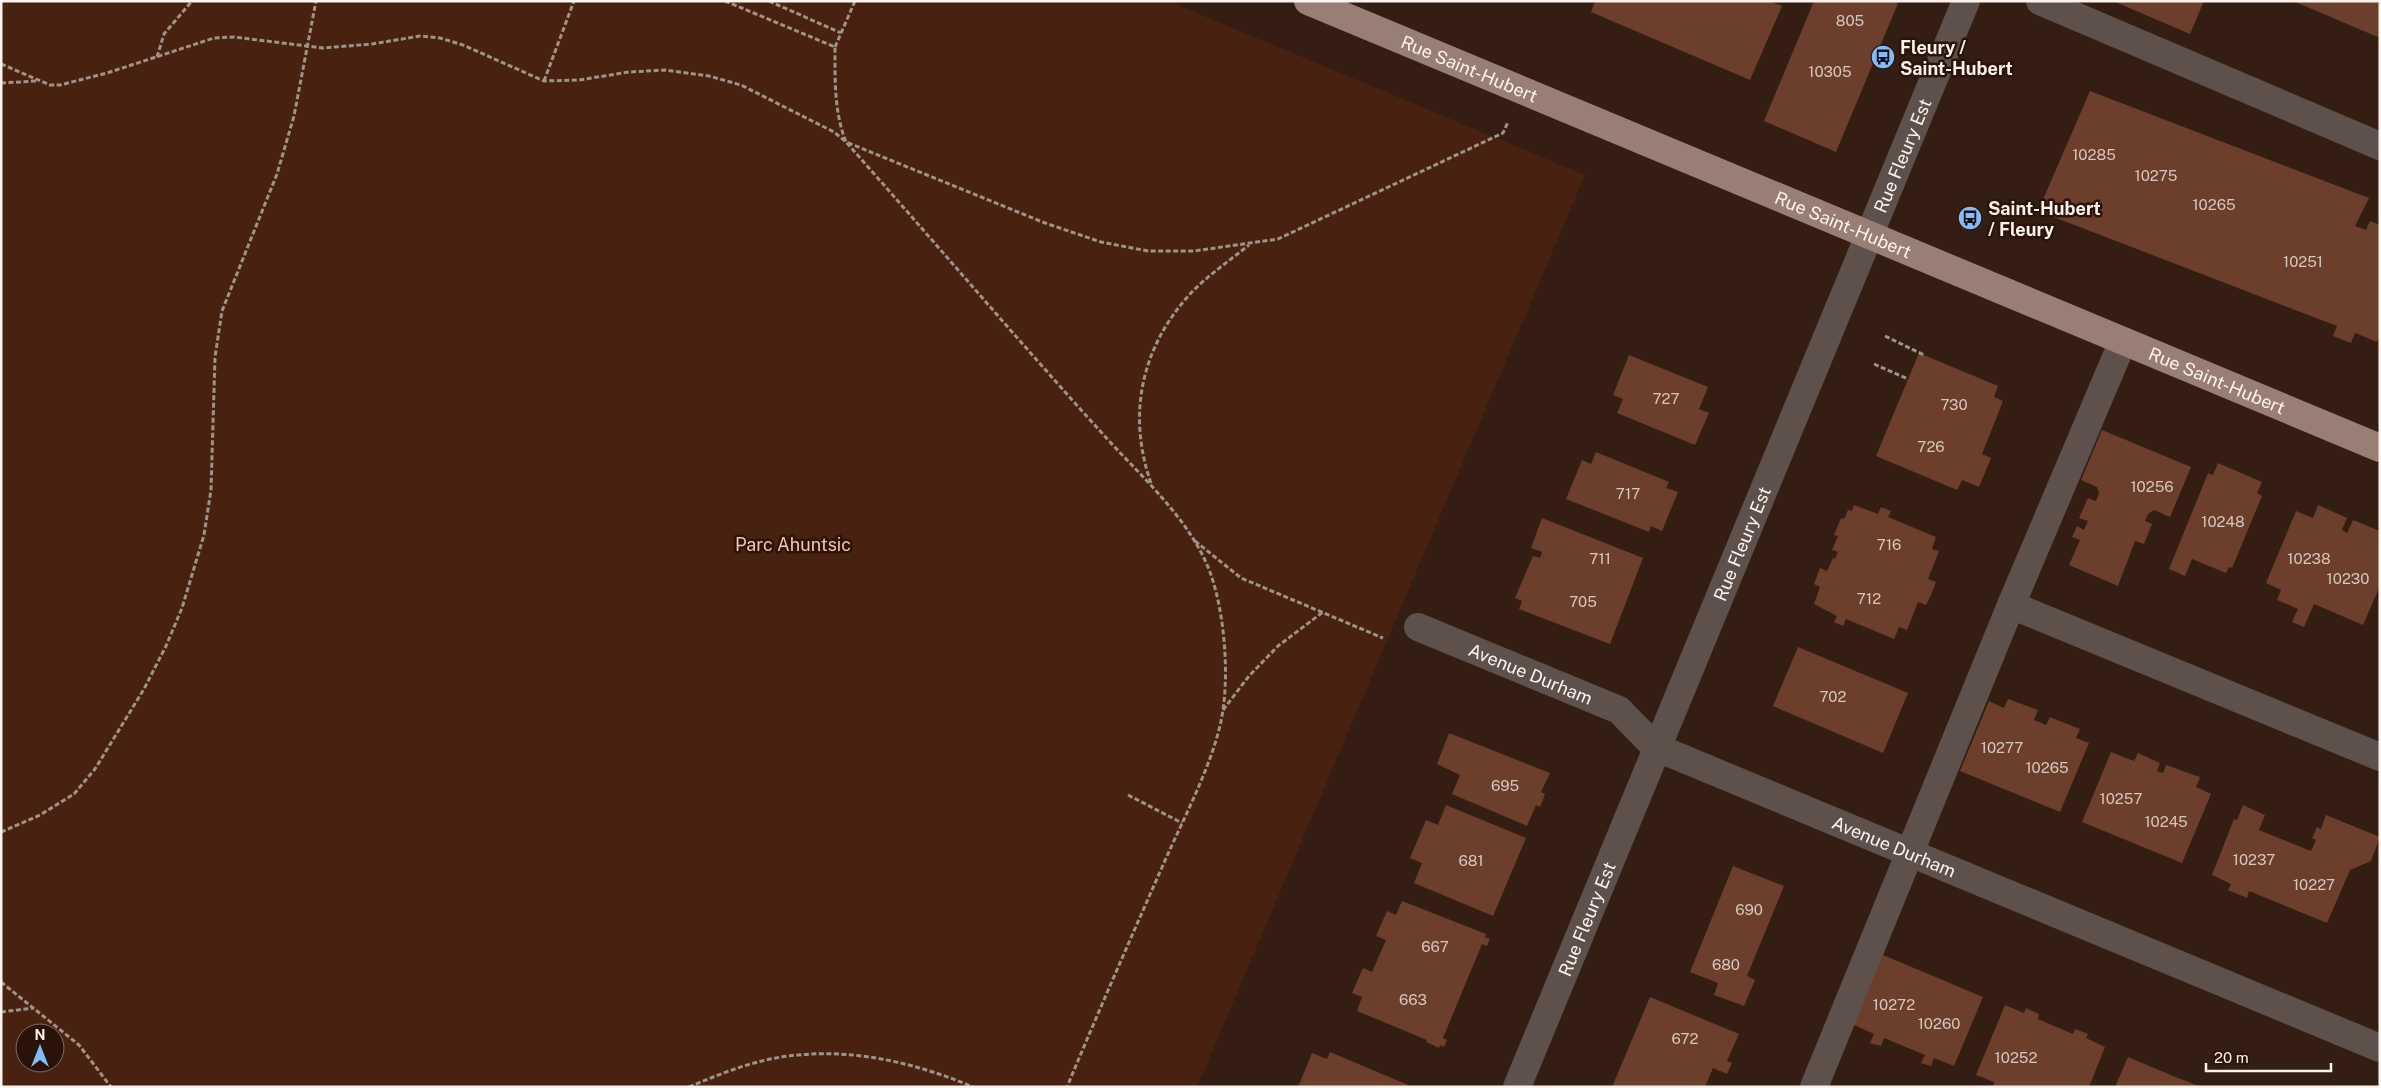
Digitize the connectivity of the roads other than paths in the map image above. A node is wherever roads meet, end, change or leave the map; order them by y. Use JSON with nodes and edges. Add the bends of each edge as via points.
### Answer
{"nodes":[{"id":1,"x":1308,"y":1,"type":"edge"},
{"id":2,"x":1966,"y":1,"type":"edge"},
{"id":3,"x":2040,"y":1,"type":"edge"},
{"id":4,"x":2380,"y":146,"type":"edge"},
{"id":5,"x":1868,"y":234,"type":"junction"},
{"id":6,"x":2123,"y":341,"type":"junction"},
{"id":7,"x":2380,"y":448,"type":"edge"},
{"id":8,"x":2011,"y":605,"type":"junction"},
{"id":9,"x":1418,"y":627,"type":"dead end"},
{"id":10,"x":1655,"y":748,"type":"junction"},
{"id":11,"x":2380,"y":757,"type":"edge"},
{"id":12,"x":1909,"y":853,"type":"junction"},
{"id":13,"x":2380,"y":1048,"type":"edge"},
{"id":14,"x":1517,"y":1087,"type":"edge"},
{"id":15,"x":1814,"y":1087,"type":"edge"}],
"edges":[{"from":1,"to":5,"type":"main road","name":"Rue Saint-Hubert"},
{"from":2,"to":5,"type":"street","name":"Rue Fleury Est"},
{"from":3,"to":4,"type":"street"},
{"from":5,"to":6,"type":"main road","name":"Rue Saint-Hubert"},
{"from":5,"to":10,"type":"street","name":"Rue Fleury Est"},
{"from":6,"to":7,"type":"main road","name":"Rue Saint-Hubert"},
{"from":6,"to":8,"type":"street"},
{"from":8,"to":11,"type":"street"},
{"from":8,"to":12,"type":"street"},
{"from":9,"to":10,"type":"street","name":"Avenue Durham","via":[[1619,710]]},
{"from":10,"to":12,"type":"street","name":"Avenue Durham"},
{"from":10,"to":14,"type":"street","name":"Rue Fleury Est"},
{"from":12,"to":13,"type":"street","name":"Avenue Durham"},
{"from":12,"to":15,"type":"street"}]}
